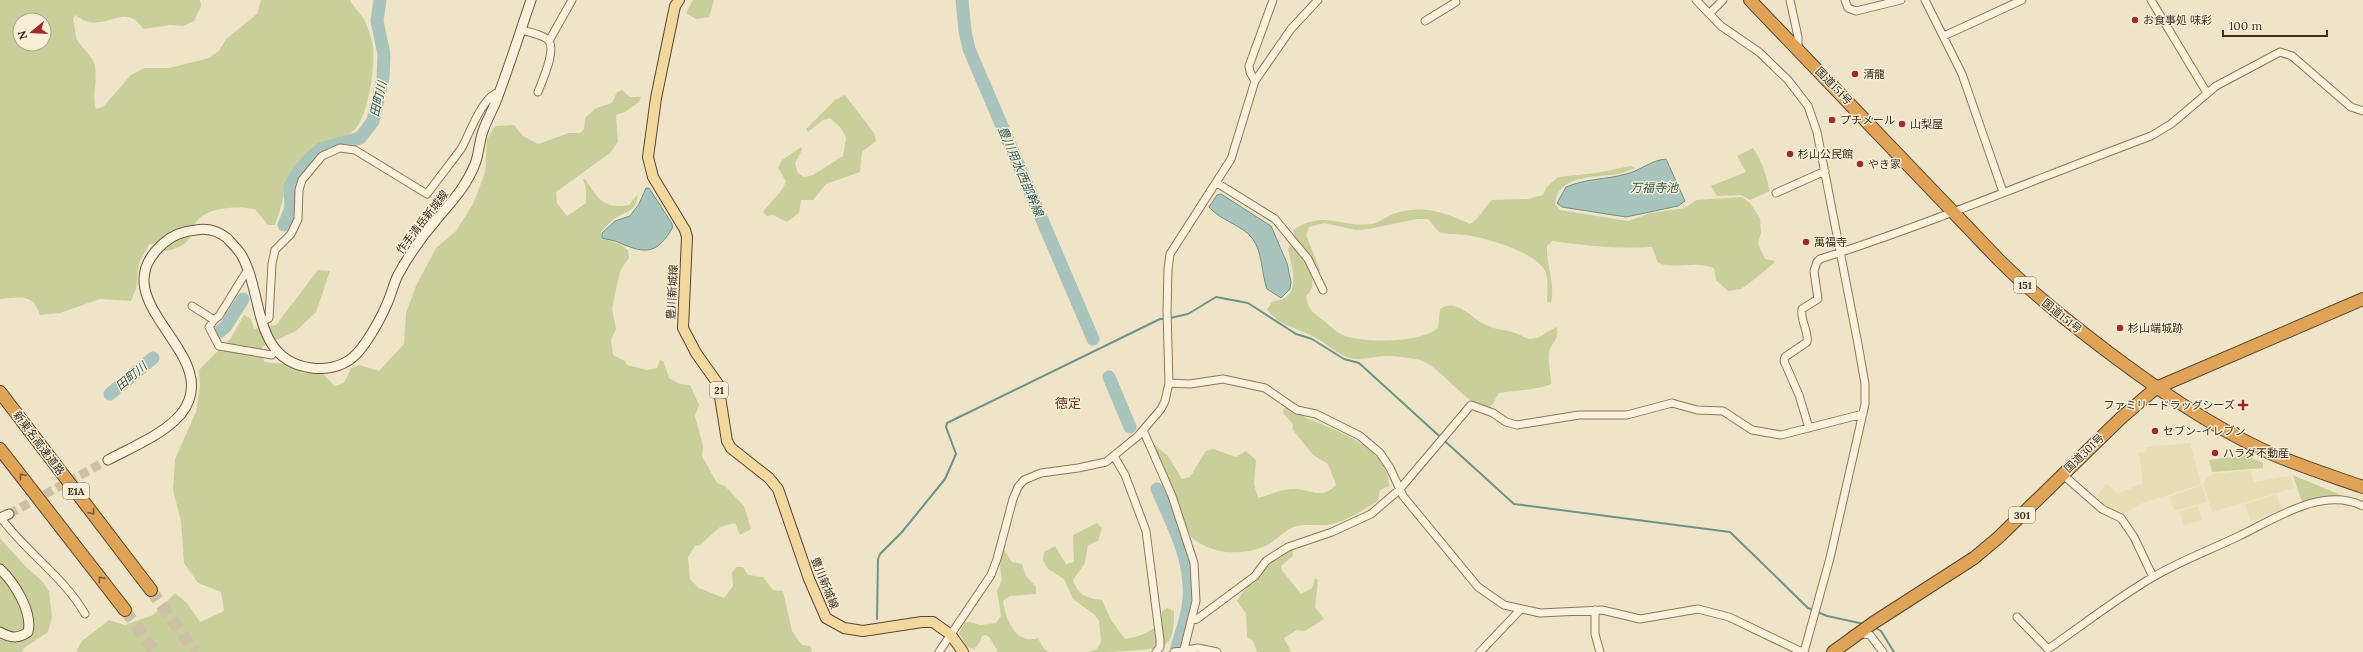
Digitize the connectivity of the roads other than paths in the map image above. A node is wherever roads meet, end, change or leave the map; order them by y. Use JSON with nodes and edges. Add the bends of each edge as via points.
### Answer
{"nodes":[{"id":1,"x":531,"y":0,"type":"edge"},
{"id":2,"x":572,"y":0,"type":"edge"},
{"id":3,"x":679,"y":0,"type":"edge"},
{"id":4,"x":1273,"y":0,"type":"edge"},
{"id":5,"x":1318,"y":0,"type":"edge"},
{"id":6,"x":1696,"y":0,"type":"edge"},
{"id":7,"x":1723,"y":0,"type":"edge"},
{"id":8,"x":1750,"y":0,"type":"edge"},
{"id":9,"x":1790,"y":0,"type":"edge"},
{"id":10,"x":1845,"y":0,"type":"edge"},
{"id":11,"x":1901,"y":0,"type":"edge"},
{"id":12,"x":1925,"y":0,"type":"edge"},
{"id":13,"x":2022,"y":0,"type":"edge"},
{"id":14,"x":2151,"y":0,"type":"edge"},
{"id":15,"x":1456,"y":2,"type":"dead end"},
{"id":16,"x":1710,"y":13,"type":"junction"},
{"id":17,"x":1425,"y":21,"type":"dead end"},
{"id":18,"x":521,"y":30,"type":"junction"},
{"id":19,"x":1944,"y":36,"type":"junction"},
{"id":20,"x":549,"y":41,"type":"junction"},
{"id":21,"x":1798,"y":49,"type":"junction"},
{"id":22,"x":1255,"y":81,"type":"junction"},
{"id":23,"x":500,"y":92,"type":"junction"},
{"id":24,"x":538,"y":92,"type":"dead end"},
{"id":25,"x":2207,"y":93,"type":"junction"},
{"id":26,"x":2363,"y":111,"type":"edge"},
{"id":27,"x":1825,"y":171,"type":"junction"},
{"id":28,"x":1217,"y":183,"type":"junction"},
{"id":29,"x":2003,"y":192,"type":"junction"},
{"id":30,"x":1776,"y":193,"type":"dead end"},
{"id":31,"x":1954,"y":212,"type":"junction"},
{"id":32,"x":1840,"y":253,"type":"junction"},
{"id":33,"x":249,"y":272,"type":"junction"},
{"id":34,"x":1323,"y":290,"type":"dead end"},
{"id":35,"x":2363,"y":299,"type":"edge"},
{"id":36,"x":192,"y":306,"type":"dead end"},
{"id":37,"x":214,"y":320,"type":"junction"},
{"id":38,"x":262,"y":322,"type":"junction"},
{"id":39,"x":277,"y":350,"type":"junction"},
{"id":40,"x":1169,"y":383,"type":"junction"},
{"id":41,"x":2156,"y":388,"type":"junction"},
{"id":42,"x":0,"y":392,"type":"edge"},
{"id":43,"x":1863,"y":414,"type":"junction"},
{"id":44,"x":1809,"y":428,"type":"junction"},
{"id":45,"x":1144,"y":430,"type":"junction"},
{"id":46,"x":0,"y":449,"type":"edge"},
{"id":47,"x":1114,"y":456,"type":"junction"},
{"id":48,"x":108,"y":460,"type":"tunnel mouth"},
{"id":49,"x":2062,"y":474,"type":"junction"},
{"id":50,"x":2363,"y":487,"type":"edge"},
{"id":51,"x":1399,"y":490,"type":"junction"},
{"id":52,"x":2363,"y":506,"type":"edge"},
{"id":53,"x":3,"y":517,"type":"edge"},
{"id":54,"x":0,"y":569,"type":"edge"},
{"id":55,"x":2153,"y":577,"type":"junction"},
{"id":56,"x":151,"y":590,"type":"tunnel mouth"},
{"id":57,"x":125,"y":610,"type":"tunnel mouth"},
{"id":58,"x":1520,"y":610,"type":"junction"},
{"id":59,"x":1595,"y":610,"type":"junction"},
{"id":60,"x":85,"y":614,"type":"dead end"},
{"id":61,"x":2017,"y":617,"type":"dead end"},
{"id":62,"x":1192,"y":620,"type":"junction"},
{"id":63,"x":1865,"y":628,"type":"junction"},
{"id":64,"x":0,"y":632,"type":"edge"},
{"id":65,"x":951,"y":636,"type":"junction"},
{"id":66,"x":1179,"y":651,"type":"edge"},
{"id":67,"x":938,"y":652,"type":"edge"},
{"id":68,"x":963,"y":652,"type":"edge"},
{"id":69,"x":1156,"y":652,"type":"edge"},
{"id":70,"x":1217,"y":652,"type":"edge"},
{"id":71,"x":1480,"y":652,"type":"edge"},
{"id":72,"x":1600,"y":652,"type":"edge"},
{"id":73,"x":1803,"y":652,"type":"edge"},
{"id":74,"x":1833,"y":652,"type":"edge"},
{"id":75,"x":1883,"y":652,"type":"edge"}],
"edges":[{"from":1,"to":18,"type":"main road","name":"作手清岳新城線"},
{"from":2,"to":20,"type":"street"},
{"from":3,"to":65,"type":"main road","name":"豊川新城線","number":"21","via":[[675,6],[660,75],[648,157],[654,177],[686,230],[683,328],[696,353],[718,384],[727,441],[735,452],[769,478],[778,489],[811,586],[826,618],[844,628],[864,631],[928,622],[938,624]]},
{"from":4,"to":22,"type":"street","via":[[1249,66]]},
{"from":5,"to":22,"type":"street","via":[[1291,29]]},
{"from":6,"to":16,"type":"street"},
{"from":7,"to":16,"type":"street"},
{"from":8,"to":21,"type":"highway","name":"国道151号","number":"151"},
{"from":9,"to":21,"type":"street"},
{"from":10,"to":11,"type":"street","via":[[1848,8],[1856,11]]},
{"from":12,"to":19,"type":"street"},
{"from":13,"to":19,"type":"street"},
{"from":14,"to":25,"type":"street"},
{"from":15,"to":17,"type":"street"},
{"from":16,"to":27,"type":"street","via":[[1733,35],[1769,60],[1800,94],[1812,117]]},
{"from":18,"to":20,"type":"street"},
{"from":18,"to":23,"type":"main road","name":"作手清岳新城線"},
{"from":19,"to":29,"type":"street","via":[[1962,74]]},
{"from":20,"to":24,"type":"street","via":[[552,50]]},
{"from":21,"to":31,"type":"highway","name":"国道151号","number":"151"},
{"from":22,"to":28,"type":"street","via":[[1236,148]]},
{"from":23,"to":38,"type":"street","via":[[494,94],[473,121],[463,146],[427,194],[355,150],[340,148],[322,156],[302,180],[298,219],[291,234],[274,250],[269,318]]},
{"from":23,"to":39,"type":"main road","name":"作手清岳新城線","via":[[466,181],[456,199],[410,255],[394,284],[382,314],[356,354],[343,364],[322,369],[296,364]]},
{"from":25,"to":26,"type":"street","via":[[2280,52],[2292,56],[2351,107]]},
{"from":25,"to":29,"type":"street","via":[[2171,124],[2151,136]]},
{"from":27,"to":30,"type":"street"},
{"from":27,"to":32,"type":"street"},
{"from":28,"to":34,"type":"street","via":[[1275,219],[1308,259]]},
{"from":28,"to":40,"type":"street","via":[[1170,254],[1167,318]]},
{"from":29,"to":31,"type":"street"},
{"from":31,"to":32,"type":"street"},
{"from":31,"to":41,"type":"highway","name":"国道151号","number":"151","via":[[2043,301]]},
{"from":32,"to":43,"type":"street","via":[[1865,384]]},
{"from":32,"to":44,"type":"street","via":[[1817,262],[1814,271],[1818,299],[1802,309],[1801,316],[1807,342],[1784,361],[1799,395]]},
{"from":33,"to":37,"type":"street","via":[[245,274]]},
{"from":33,"to":38,"type":"main road","name":"作手清岳新城線"},
{"from":33,"to":48,"type":"main road","name":"作手清岳新城線","via":[[233,244],[221,233],[202,228],[185,231],[167,240],[154,252],[146,268],[144,285],[155,317],[184,356],[189,370],[188,399],[182,413],[170,424]]},
{"from":35,"to":41,"type":"highway","name":"国道301号","number":"301"},
{"from":36,"to":37,"type":"street"},
{"from":37,"to":39,"type":"street","via":[[209,327],[220,346],[272,355]]},
{"from":38,"to":39,"type":"main road","name":"作手清岳新城線"},
{"from":40,"to":45,"type":"street","via":[[1165,401]]},
{"from":40,"to":51,"type":"street","via":[[1190,384],[1223,379],[1265,388],[1297,410],[1316,414],[1368,442],[1390,468]]},
{"from":41,"to":49,"type":"highway","name":"国道301号","number":"301"},
{"from":41,"to":50,"type":"highway","name":"国道151号","number":"151","via":[[2188,409],[2261,449]]},
{"from":42,"to":56,"type":"highway","name":"新東名高速道路","number":"E1A","one_way":true},
{"from":43,"to":44,"type":"street"},
{"from":43,"to":73,"type":"street"},
{"from":44,"to":51,"type":"street","via":[[1780,435],[1759,433],[1723,411],[1697,410],[1672,403],[1627,414],[1579,415],[1516,425],[1472,405]]},
{"from":45,"to":47,"type":"street"},
{"from":45,"to":62,"type":"street","via":[[1172,496],[1194,563],[1196,582]]},
{"from":57,"to":46,"type":"highway","one_way":true},
{"from":47,"to":65,"type":"street","via":[[1095,465],[1041,473],[1024,480],[1013,499],[991,575],[953,629]]},
{"from":47,"to":69,"type":"street","via":[[1125,475],[1146,531],[1160,640],[1160,647]]},
{"from":49,"to":55,"type":"street","via":[[2102,509],[2121,518],[2134,537]]},
{"from":49,"to":63,"type":"highway","name":"国道301号","number":"301","via":[[1999,537],[1974,558]]},
{"from":51,"to":58,"type":"street","via":[[1478,587],[1504,605]]},
{"from":51,"to":62,"type":"street","via":[[1359,521],[1288,547],[1266,561],[1255,576],[1197,619]]},
{"from":52,"to":55,"type":"street","via":[[2343,499],[2296,507]]},
{"from":53,"to":60,"type":"street","via":[[17,539],[74,596]]},
{"from":54,"to":64,"type":"main road","via":[[22,600],[29,614],[30,624],[28,632],[19,637],[12,638]]},
{"from":55,"to":61,"type":"street","via":[[2048,648]]},
{"from":58,"to":59,"type":"street","via":[[1540,613]]},
{"from":58,"to":71,"type":"street"},
{"from":59,"to":72,"type":"street","via":[[1595,634]]},
{"from":59,"to":73,"type":"street","via":[[1640,619],[1698,610],[1729,617]]},
{"from":62,"to":66,"type":"street"},
{"from":63,"to":74,"type":"highway","name":"国道301号","number":"301"},
{"from":63,"to":75,"type":"street"},
{"from":65,"to":67,"type":"street"},
{"from":65,"to":68,"type":"main road","name":"豊川新城線","number":"21"},
{"from":66,"to":70,"type":"street","via":[[1198,648]]}]}
